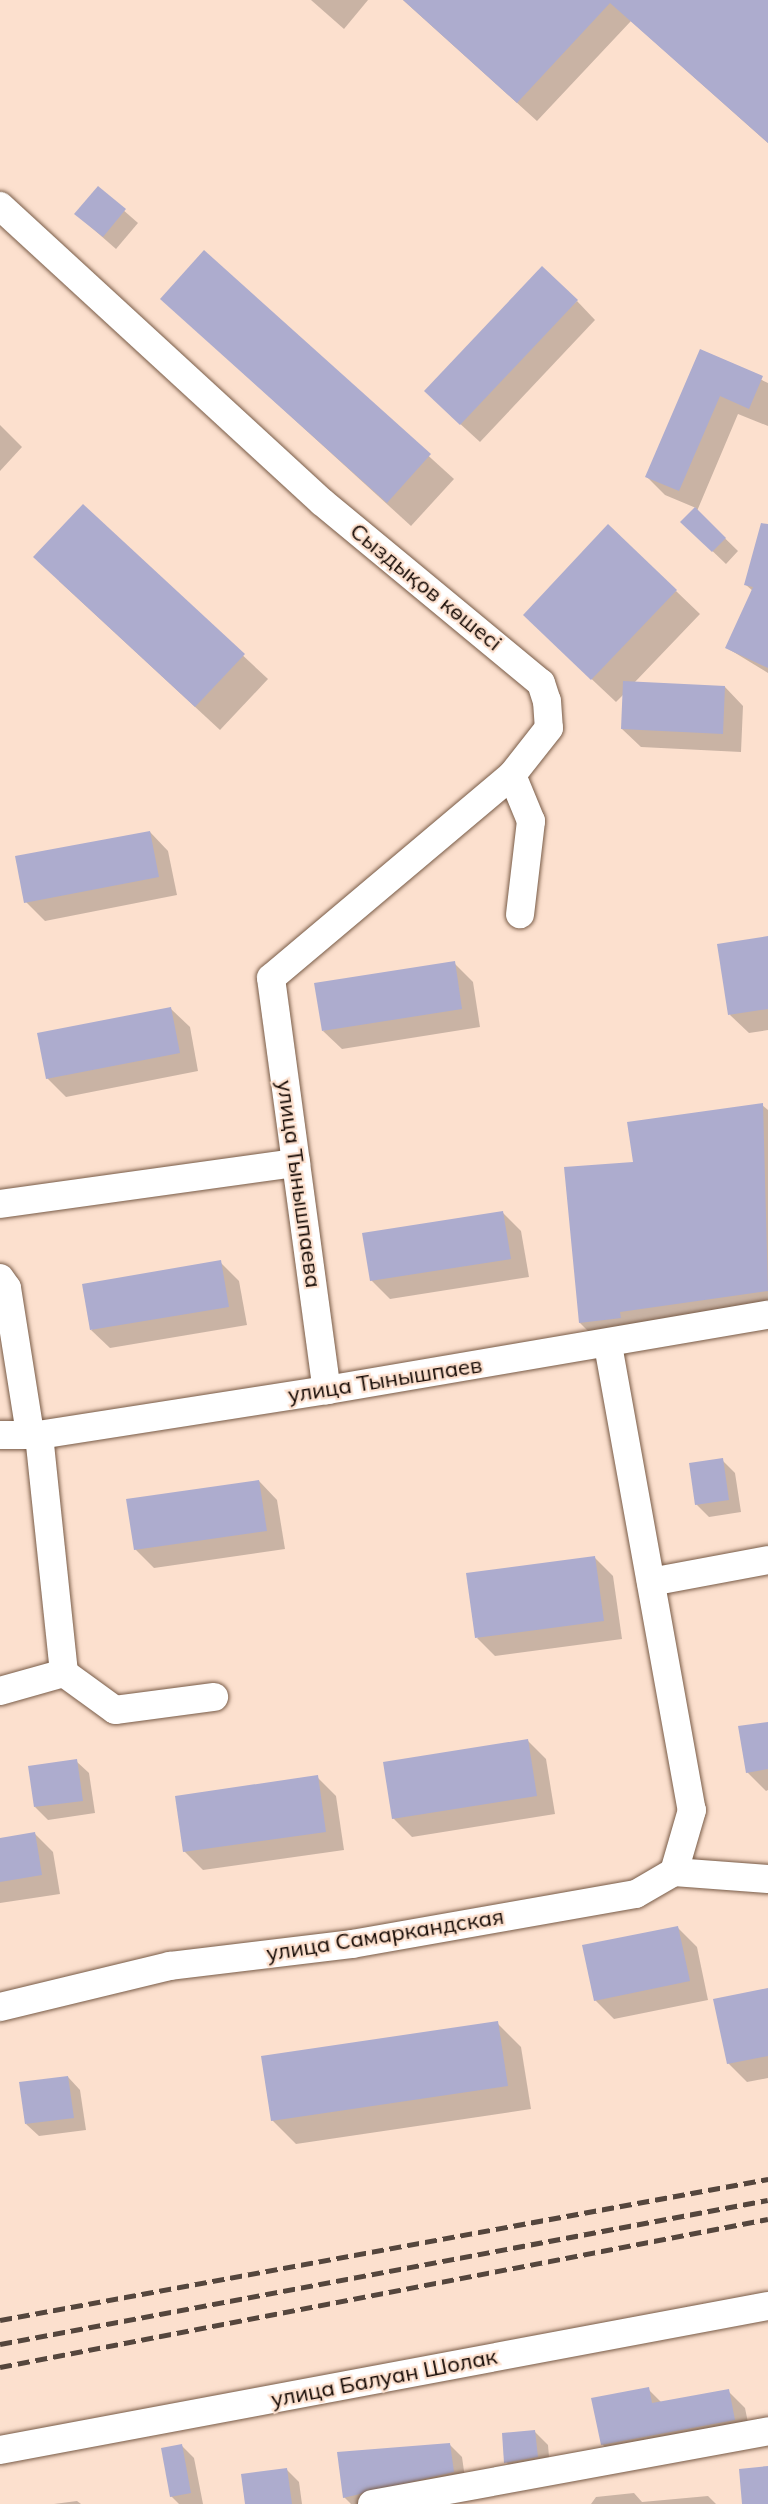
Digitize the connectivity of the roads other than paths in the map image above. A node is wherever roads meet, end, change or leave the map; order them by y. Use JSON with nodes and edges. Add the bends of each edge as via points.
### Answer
{"nodes":[{"id":1,"x":0,"y":206,"type":"edge"},
{"id":2,"x":512,"y":775,"type":"junction"},
{"id":3,"x":520,"y":914,"type":"dead end"},
{"id":4,"x":271,"y":978,"type":"joint"},
{"id":5,"x":296,"y":1163,"type":"junction"},
{"id":6,"x":0,"y":1204,"type":"edge"},
{"id":7,"x":0,"y":1278,"type":"edge"},
{"id":8,"x":768,"y":1315,"type":"edge"},
{"id":9,"x":608,"y":1345,"type":"junction"},
{"id":10,"x":327,"y":1390,"type":"junction"},
{"id":11,"x":34,"y":1434,"type":"junction"},
{"id":12,"x":0,"y":1436,"type":"edge"},
{"id":13,"x":768,"y":1560,"type":"edge"},
{"id":14,"x":651,"y":1582,"type":"junction"},
{"id":15,"x":64,"y":1673,"type":"junction"},
{"id":16,"x":0,"y":1691,"type":"edge"},
{"id":17,"x":214,"y":1697,"type":"dead end"},
{"id":18,"x":674,"y":1872,"type":"junction"},
{"id":19,"x":768,"y":1879,"type":"edge"},
{"id":20,"x":0,"y":2007,"type":"edge"},
{"id":21,"x":768,"y":2306,"type":"edge"},
{"id":22,"x":768,"y":2431,"type":"edge"},
{"id":23,"x":0,"y":2450,"type":"edge"},
{"id":24,"x":372,"y":2504,"type":"edge"}],
"edges":[{"from":1,"to":2,"type":"street","name":"Сыздықов көшесі","via":[[321,502],[541,683],[549,728]]},
{"from":2,"to":3,"type":"street","via":[[531,821]]},
{"from":2,"to":4,"type":"street","name":"Сыздықов көшесі"},
{"from":4,"to":5,"type":"street","name":"улица Тынышпаева"},
{"from":5,"to":6,"type":"street"},
{"from":5,"to":10,"type":"street","name":"улица Тынышпаева"},
{"from":7,"to":11,"type":"street","via":[[7,1288]]},
{"from":8,"to":9,"type":"street","name":"улица Тынышпаев"},
{"from":9,"to":10,"type":"street","name":"улица Тынышпаев"},
{"from":9,"to":14,"type":"street"},
{"from":10,"to":11,"type":"street","name":"улица Тынышпаев"},
{"from":11,"to":12,"type":"street","name":"улица Тынышпаев"},
{"from":11,"to":15,"type":"street"},
{"from":13,"to":14,"type":"street"},
{"from":14,"to":18,"type":"street","via":[[692,1810]]},
{"from":15,"to":16,"type":"street"},
{"from":15,"to":17,"type":"street","via":[[115,1710]]},
{"from":18,"to":19,"type":"street"},
{"from":18,"to":20,"type":"street","name":"улица Самаркандская","via":[[636,1894],[352,1944],[170,1966]]},
{"from":21,"to":23,"type":"street","name":"улица Балуан Шолак"},
{"from":22,"to":24,"type":"street"}]}
